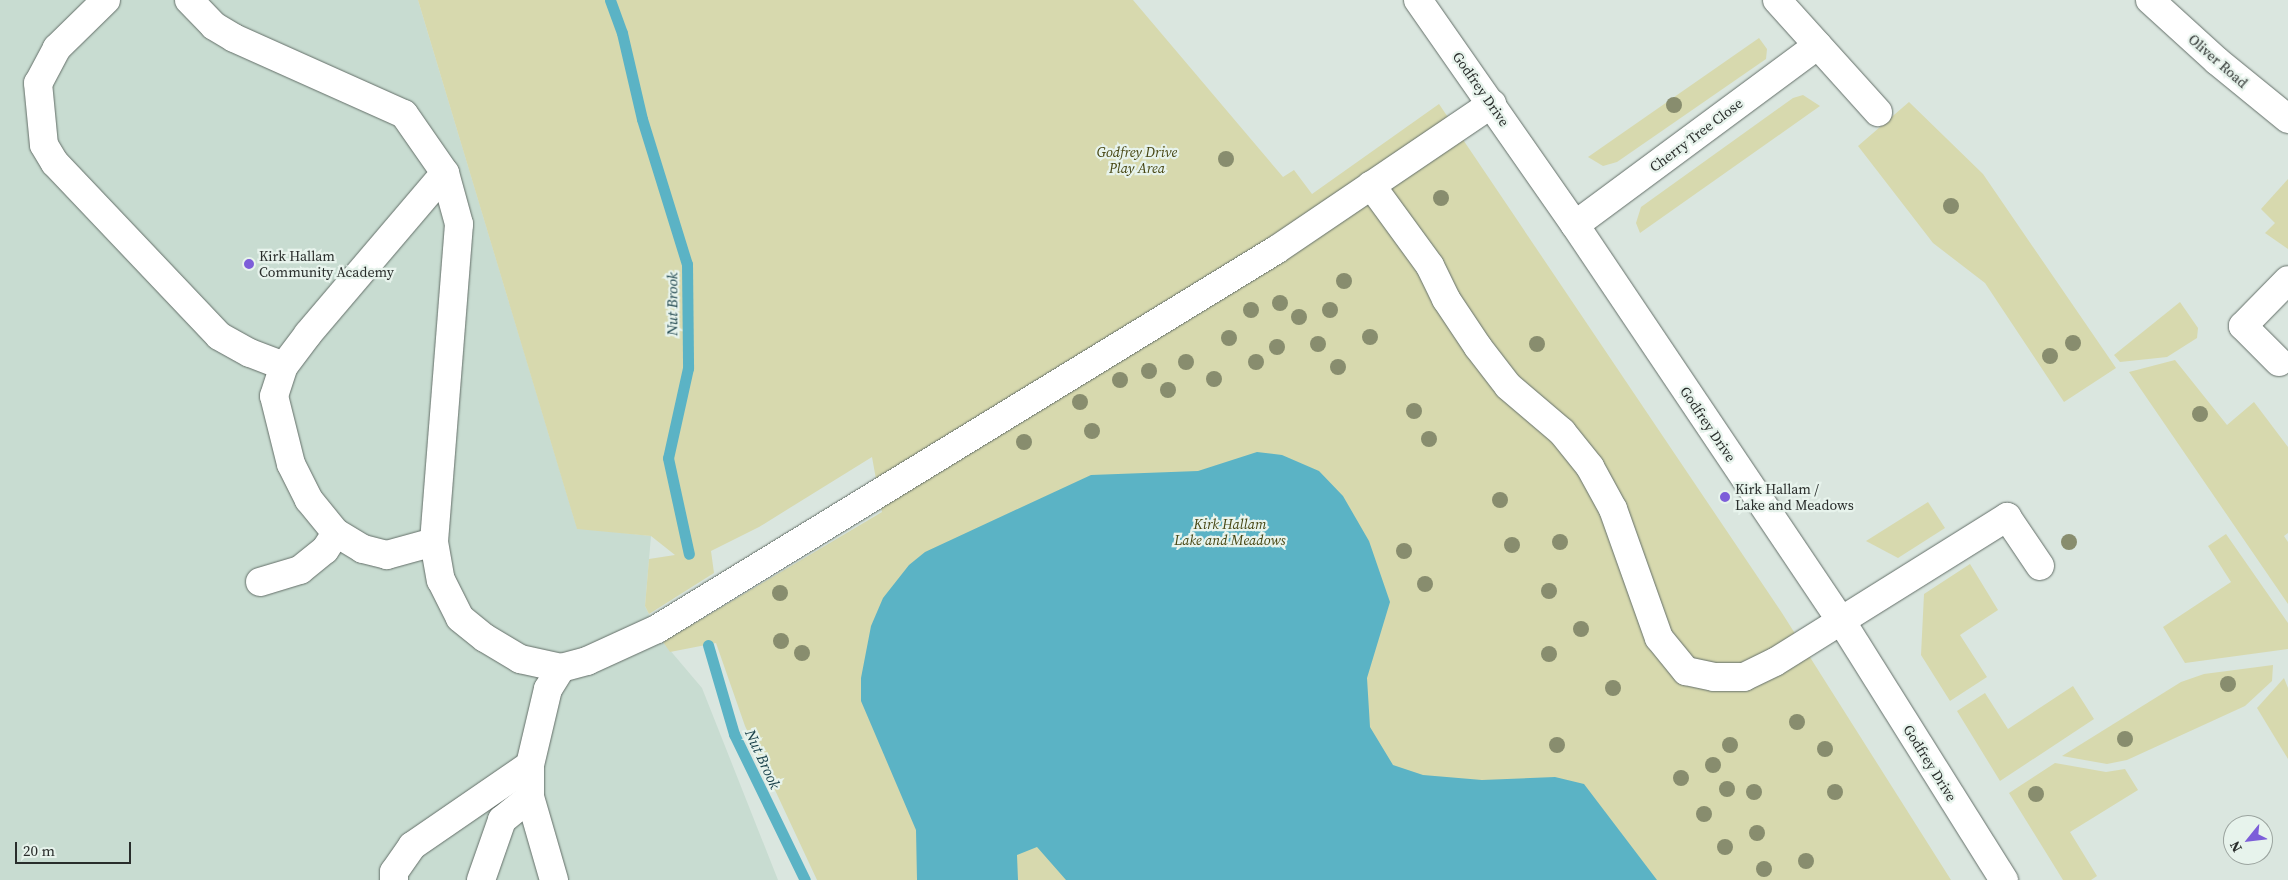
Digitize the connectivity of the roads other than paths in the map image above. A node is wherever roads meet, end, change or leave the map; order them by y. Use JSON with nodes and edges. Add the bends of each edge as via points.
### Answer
{"nodes":[{"id":1,"x":106,"y":0,"type":"edge"},
{"id":2,"x":189,"y":0,"type":"edge"},
{"id":3,"x":1418,"y":0,"type":"edge"},
{"id":4,"x":1776,"y":0,"type":"edge"},
{"id":5,"x":2150,"y":0,"type":"edge"},
{"id":6,"x":1818,"y":45,"type":"junction"},
{"id":7,"x":1492,"y":104,"type":"junction"},
{"id":8,"x":1878,"y":112,"type":"dead end"},
{"id":9,"x":2288,"y":119,"type":"edge"},
{"id":10,"x":445,"y":173,"type":"junction"},
{"id":11,"x":1371,"y":185,"type":"junction"},
{"id":12,"x":1575,"y":225,"type":"junction"},
{"id":13,"x":2288,"y":280,"type":"edge"},
{"id":14,"x":2278,"y":362,"type":"dead end"},
{"id":15,"x":284,"y":366,"type":"junction"},
{"id":16,"x":336,"y":533,"type":"junction"},
{"id":17,"x":434,"y":542,"type":"junction"},
{"id":18,"x":2040,"y":566,"type":"dead end"},
{"id":19,"x":260,"y":582,"type":"dead end"},
{"id":20,"x":1842,"y":622,"type":"junction"},
{"id":21,"x":561,"y":668,"type":"junction"},
{"id":22,"x":530,"y":765,"type":"junction"},
{"id":23,"x":530,"y":797,"type":"junction"},
{"id":24,"x":394,"y":880,"type":"edge"},
{"id":25,"x":481,"y":880,"type":"edge"},
{"id":26,"x":554,"y":880,"type":"edge"},
{"id":27,"x":2004,"y":880,"type":"edge"}],
"edges":[{"from":1,"to":15,"type":"street","via":[[57,48],[38,83],[44,145],[56,163],[220,336],[250,353]]},
{"from":2,"to":10,"type":"street","via":[[214,26],[234,38],[404,114]]},
{"from":3,"to":7,"type":"street","name":"Godfrey Drive"},
{"from":4,"to":6,"type":"street"},
{"from":5,"to":9,"type":"street","name":"Oliver Road","via":[[2217,62]]},
{"from":6,"to":8,"type":"street"},
{"from":6,"to":12,"type":"street","name":"Cherry Tree Close"},
{"from":7,"to":11,"type":"street"},
{"from":7,"to":12,"type":"street","name":"Godfrey Drive"},
{"from":10,"to":15,"type":"street"},
{"from":10,"to":17,"type":"street","via":[[460,224]]},
{"from":11,"to":20,"type":"street","via":[[1430,266],[1446,299],[1508,386],[1562,432],[1590,466],[1613,509],[1659,638],[1686,671],[1714,677],[1744,677]]},
{"from":11,"to":21,"type":"street","via":[[1276,250],[657,629],[586,661]]},
{"from":12,"to":20,"type":"street","name":"Godfrey Drive"},
{"from":13,"to":14,"type":"street","via":[[2243,326]]},
{"from":15,"to":16,"type":"street","via":[[274,396],[291,464],[309,500]]},
{"from":16,"to":17,"type":"street","via":[[363,549],[387,555]]},
{"from":16,"to":19,"type":"street","via":[[325,550],[300,570]]},
{"from":17,"to":21,"type":"street","via":[[441,580],[460,618],[520,659]]},
{"from":18,"to":20,"type":"street","via":[[2006,516]]},
{"from":20,"to":27,"type":"street","name":"Godfrey Drive"},
{"from":21,"to":22,"type":"street","via":[[548,689]]},
{"from":22,"to":23,"type":"street"},
{"from":22,"to":24,"type":"street","via":[[412,846],[394,872]]},
{"from":23,"to":25,"type":"street","via":[[502,820]]},
{"from":23,"to":26,"type":"street"}]}
